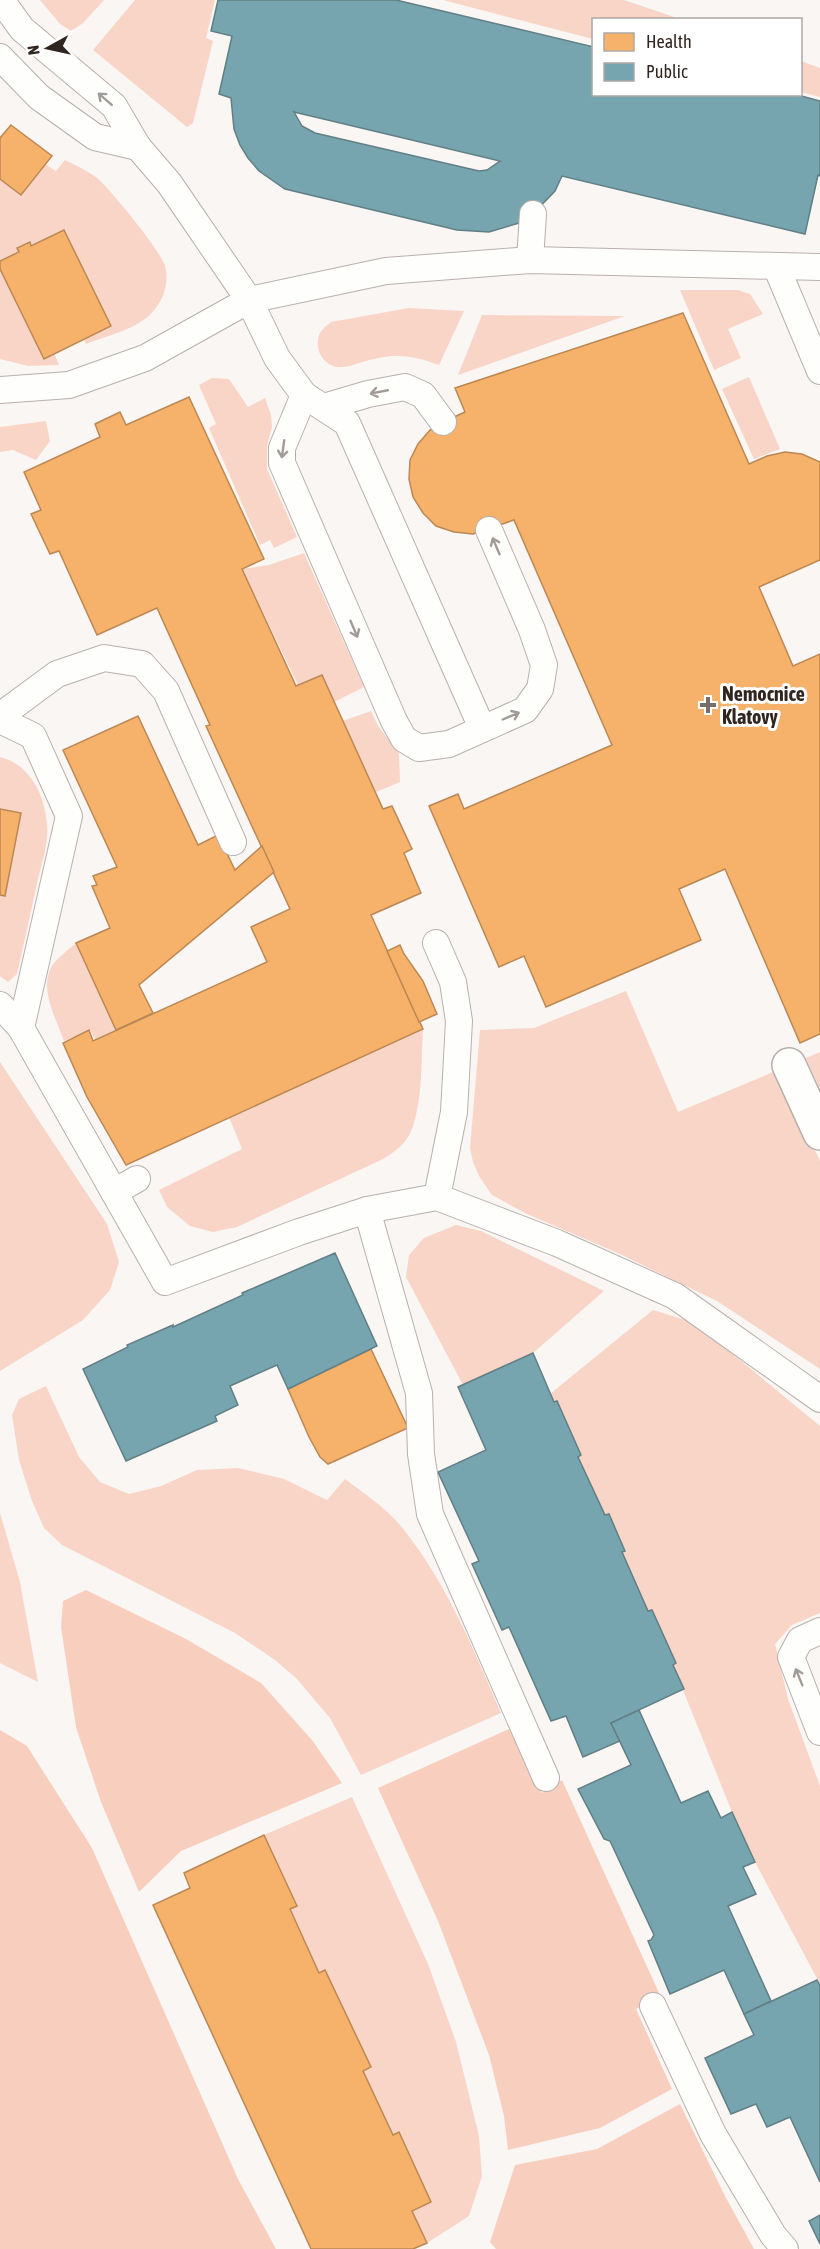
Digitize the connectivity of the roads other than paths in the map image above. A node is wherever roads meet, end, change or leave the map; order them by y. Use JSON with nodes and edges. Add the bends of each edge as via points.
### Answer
{"nodes":[{"id":1,"x":1,"y":0,"type":"edge"},
{"id":2,"x":0,"y":57,"type":"edge"},
{"id":3,"x":138,"y":147,"type":"junction"},
{"id":4,"x":533,"y":214,"type":"dead end"},
{"id":5,"x":530,"y":260,"type":"junction"},
{"id":6,"x":776,"y":266,"type":"junction"},
{"id":7,"x":820,"y":267,"type":"edge"},
{"id":8,"x":249,"y":300,"type":"junction"},
{"id":9,"x":820,"y":371,"type":"edge"},
{"id":10,"x":0,"y":390,"type":"edge"},
{"id":11,"x":314,"y":401,"type":"junction"},
{"id":12,"x":443,"y":422,"type":"dead end"},
{"id":13,"x":489,"y":530,"type":"dead end"},
{"id":14,"x":0,"y":718,"type":"edge"},
{"id":15,"x":482,"y":728,"type":"junction"},
{"id":16,"x":233,"y":842,"type":"dead end"},
{"id":17,"x":436,"y":943,"type":"dead end"},
{"id":18,"x":0,"y":1005,"type":"edge"},
{"id":19,"x":21,"y":1028,"type":"junction"},
{"id":20,"x":789,"y":1065,"type":"dead end"},
{"id":21,"x":820,"y":1133,"type":"edge"},
{"id":22,"x":137,"y":1179,"type":"dead end"},
{"id":23,"x":114,"y":1192,"type":"junction"},
{"id":24,"x":437,"y":1197,"type":"junction"},
{"id":25,"x":367,"y":1210,"type":"junction"},
{"id":26,"x":820,"y":1399,"type":"edge"},
{"id":27,"x":820,"y":1631,"type":"edge"},
{"id":28,"x":820,"y":1732,"type":"edge"},
{"id":29,"x":546,"y":1778,"type":"dead end"},
{"id":30,"x":653,"y":2006,"type":"dead end"},
{"id":31,"x":785,"y":2249,"type":"edge"}],
"edges":[{"from":3,"to":1,"type":"lane","one_way":true,"via":[[114,106],[22,29]]},
{"from":2,"to":3,"type":"lane","via":[[39,97],[95,137]]},
{"from":3,"to":8,"type":"lane","via":[[169,183]]},
{"from":4,"to":5,"type":"lane"},
{"from":5,"to":6,"type":"lane"},
{"from":5,"to":8,"type":"lane","via":[[386,271]]},
{"from":6,"to":7,"type":"lane"},
{"from":6,"to":9,"type":"lane"},
{"from":8,"to":10,"type":"lane","via":[[145,358],[69,385]]},
{"from":8,"to":11,"type":"lane","via":[[277,358]]},
{"from":12,"to":11,"type":"lane","one_way":true,"via":[[423,395],[405,387]]},
{"from":11,"to":15,"type":"lane","via":[[348,423]]},
{"from":11,"to":15,"type":"lane","one_way":true,"via":[[282,448],[282,463],[393,721],[404,739],[419,748],[448,744]]},
{"from":15,"to":13,"type":"lane","one_way":true,"via":[[525,710],[540,689],[544,665]]},
{"from":14,"to":16,"type":"lane","via":[[57,674],[104,658],[142,664],[166,691]]},
{"from":14,"to":19,"type":"lane","via":[[33,736],[69,816]]},
{"from":17,"to":24,"type":"lane","via":[[453,982],[459,1021],[454,1112]]},
{"from":18,"to":19,"type":"lane"},
{"from":19,"to":23,"type":"lane"},
{"from":20,"to":21,"type":"street"},
{"from":22,"to":23,"type":"lane"},
{"from":23,"to":25,"type":"lane","via":[[165,1282]]},
{"from":24,"to":25,"type":"lane"},
{"from":24,"to":26,"type":"lane","via":[[557,1243],[675,1296]]},
{"from":25,"to":29,"type":"lane","via":[[419,1393],[421,1454],[430,1514]]},
{"from":28,"to":27,"type":"lane","one_way":true,"via":[[791,1657],[800,1640]]},
{"from":30,"to":31,"type":"lane","via":[[713,2134]]}]}
